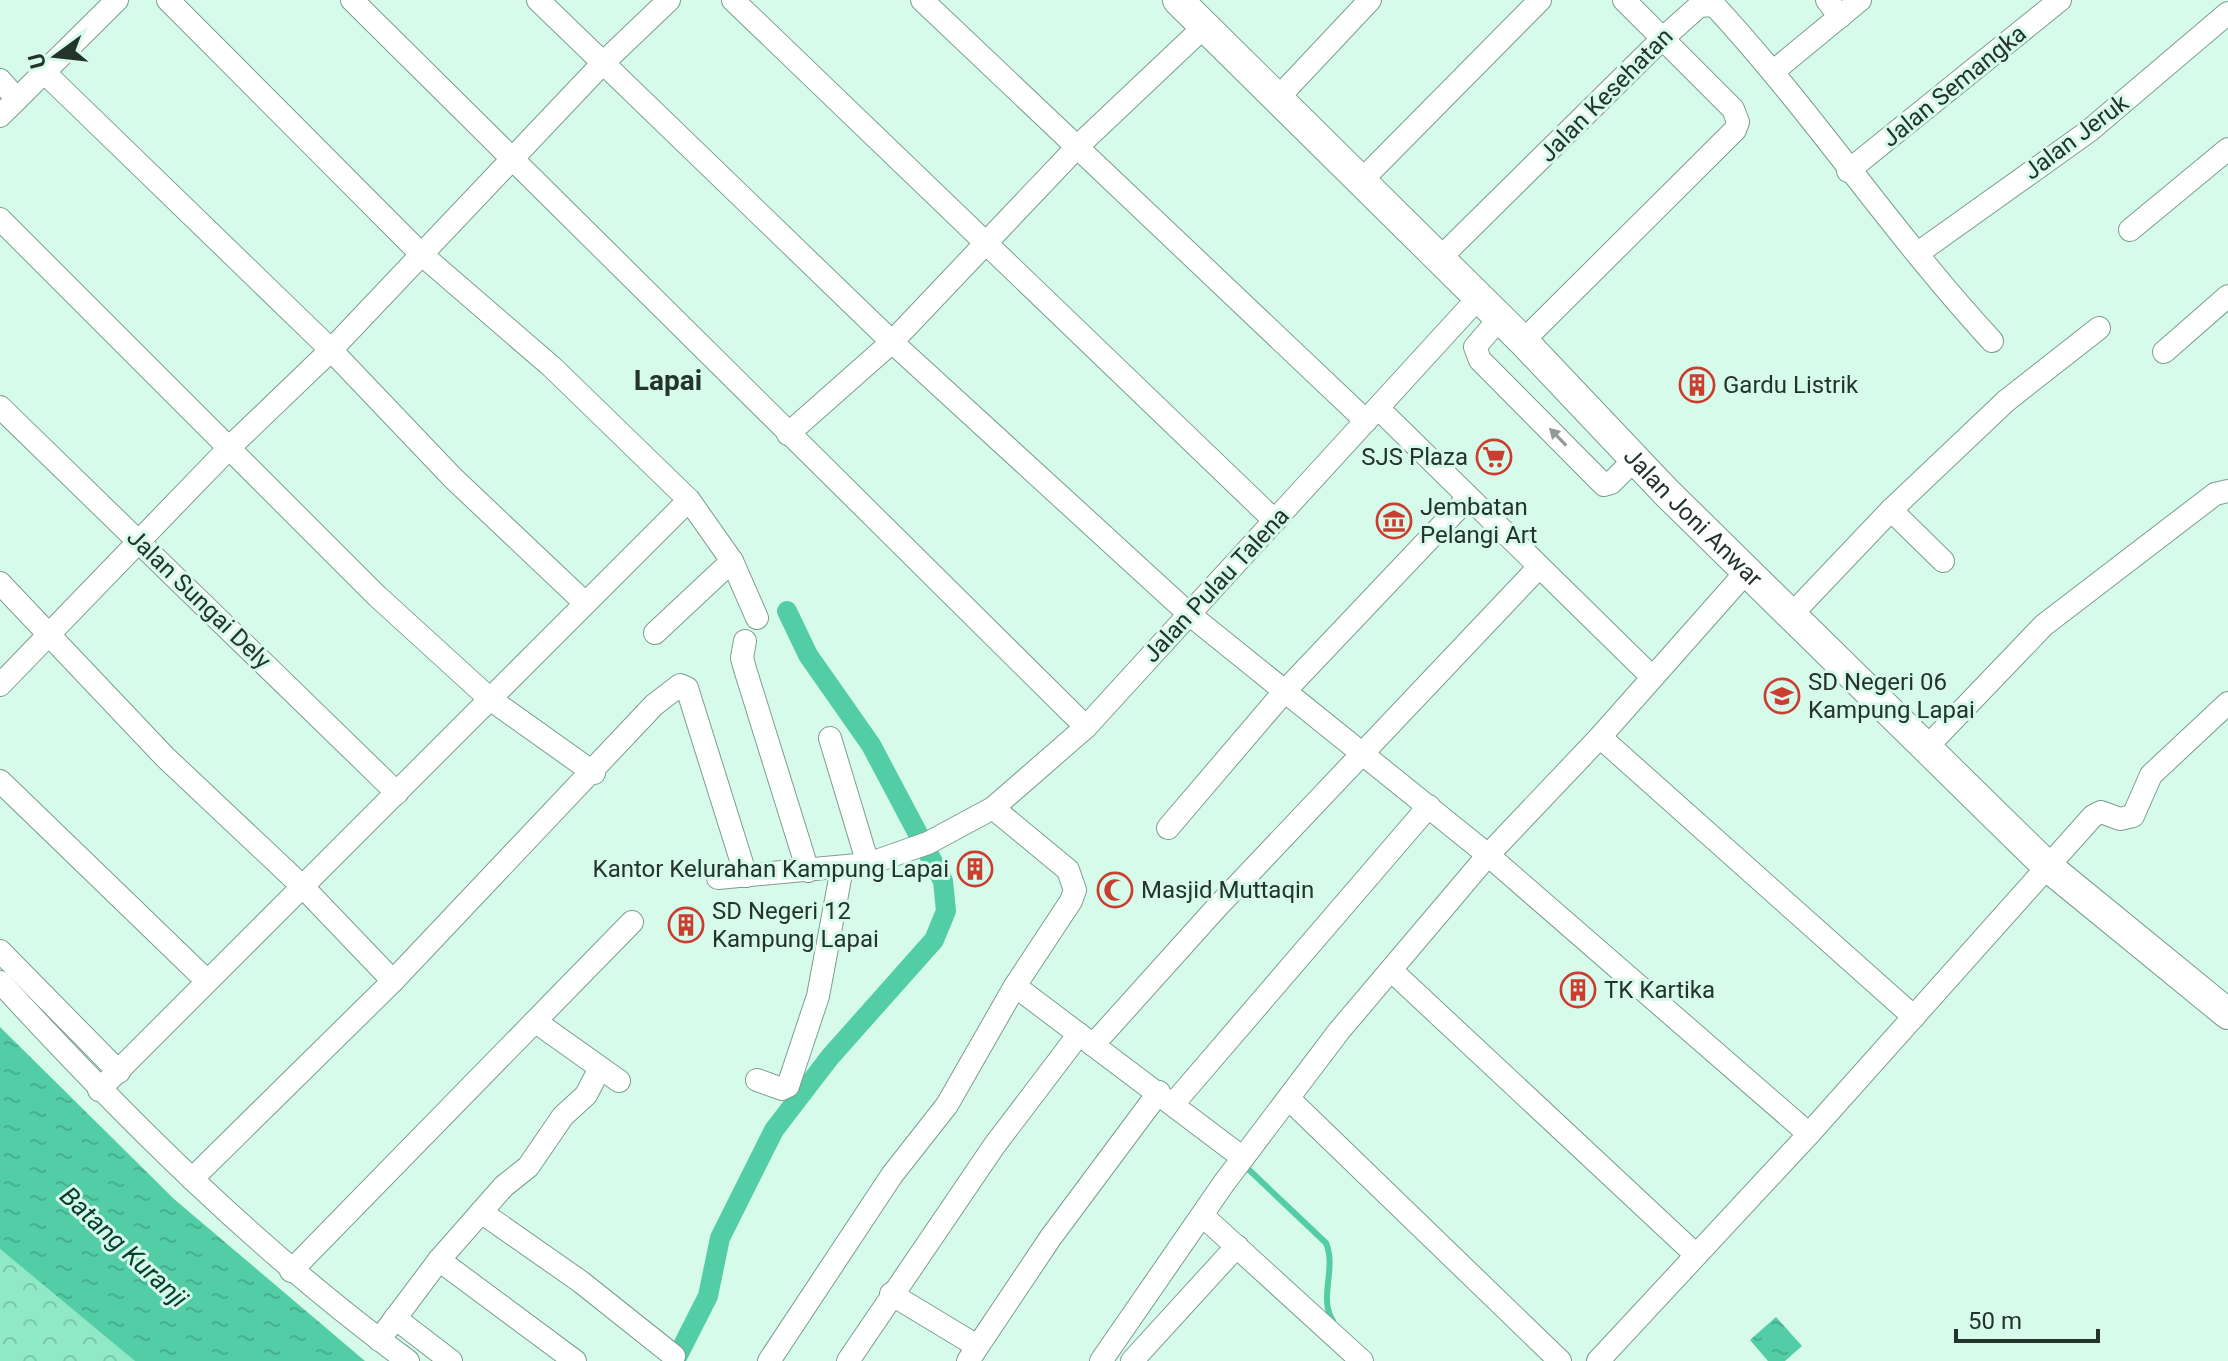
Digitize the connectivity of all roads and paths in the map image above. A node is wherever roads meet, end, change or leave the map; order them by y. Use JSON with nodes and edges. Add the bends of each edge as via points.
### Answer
{"nodes":[{"id":1,"x":117,"y":0,"type":"edge"},
{"id":2,"x":168,"y":0,"type":"edge"},
{"id":3,"x":352,"y":0,"type":"edge"},
{"id":4,"x":538,"y":0,"type":"edge"},
{"id":5,"x":669,"y":0,"type":"edge"},
{"id":6,"x":733,"y":0,"type":"edge"},
{"id":7,"x":922,"y":0,"type":"edge"},
{"id":8,"x":1178,"y":0,"type":"edge"},
{"id":9,"x":1370,"y":0,"type":"edge"},
{"id":10,"x":1540,"y":0,"type":"edge"},
{"id":11,"x":1624,"y":0,"type":"edge"},
{"id":12,"x":1860,"y":0,"type":"edge"},
{"id":13,"x":2060,"y":0,"type":"edge"},
{"id":14,"x":1834,"y":8,"type":"edge"},
{"id":15,"x":2228,"y":13,"type":"edge"},
{"id":16,"x":1205,"y":26,"type":"junction"},
{"id":17,"x":1662,"y":39,"type":"junction"},
{"id":18,"x":603,"y":63,"type":"junction"},
{"id":19,"x":1775,"y":70,"type":"junction"},
{"id":20,"x":46,"y":74,"type":"junction"},
{"id":21,"x":0,"y":80,"type":"edge"},
{"id":22,"x":17,"y":99,"type":"junction"},
{"id":23,"x":1276,"y":100,"type":"junction"},
{"id":24,"x":0,"y":116,"type":"edge"},
{"id":25,"x":1078,"y":146,"type":"junction"},
{"id":26,"x":2228,"y":149,"type":"edge"},
{"id":27,"x":513,"y":156,"type":"junction"},
{"id":28,"x":1848,"y":171,"type":"junction"},
{"id":29,"x":1360,"y":182,"type":"junction"},
{"id":30,"x":0,"y":219,"type":"edge"},
{"id":31,"x":2130,"y":230,"type":"dead end"},
{"id":32,"x":984,"y":241,"type":"junction"},
{"id":33,"x":1918,"y":253,"type":"junction"},
{"id":34,"x":421,"y":254,"type":"junction"},
{"id":35,"x":1439,"y":259,"type":"junction"},
{"id":36,"x":2228,"y":296,"type":"edge"},
{"id":37,"x":1479,"y":297,"type":"junction"},
{"id":38,"x":1500,"y":318,"type":"junction"},
{"id":39,"x":2099,"y":328,"type":"dead end"},
{"id":40,"x":1523,"y":341,"type":"junction"},
{"id":41,"x":1992,"y":341,"type":"dead end"},
{"id":42,"x":892,"y":342,"type":"junction"},
{"id":43,"x":331,"y":350,"type":"junction"},
{"id":44,"x":2164,"y":352,"type":"dead end"},
{"id":45,"x":0,"y":407,"type":"edge"},
{"id":46,"x":1372,"y":415,"type":"junction"},
{"id":47,"x":788,"y":434,"type":"junction"},
{"id":48,"x":231,"y":446,"type":"junction"},
{"id":49,"x":1635,"y":459,"type":"junction"},
{"id":50,"x":2228,"y":491,"type":"edge"},
{"id":51,"x":1468,"y":498,"type":"junction"},
{"id":52,"x":689,"y":500,"type":"junction"},
{"id":53,"x":1891,"y":510,"type":"junction"},
{"id":54,"x":1275,"y":521,"type":"junction"},
{"id":55,"x":138,"y":541,"type":"junction"},
{"id":56,"x":732,"y":561,"type":"junction"},
{"id":57,"x":1943,"y":561,"type":"dead end"},
{"id":58,"x":1539,"y":567,"type":"junction"},
{"id":59,"x":1747,"y":571,"type":"junction"},
{"id":60,"x":0,"y":583,"type":"edge"},
{"id":61,"x":584,"y":602,"type":"junction"},
{"id":62,"x":1793,"y":613,"type":"junction"},
{"id":63,"x":1189,"y":614,"type":"junction"},
{"id":64,"x":757,"y":618,"type":"dead end"},
{"id":65,"x":655,"y":633,"type":"dead end"},
{"id":66,"x":50,"y":634,"type":"junction"},
{"id":67,"x":745,"y":641,"type":"dead end"},
{"id":68,"x":1651,"y":676,"type":"junction"},
{"id":69,"x":0,"y":685,"type":"edge"},
{"id":70,"x":1284,"y":692,"type":"junction"},
{"id":71,"x":490,"y":699,"type":"junction"},
{"id":72,"x":2228,"y":703,"type":"edge"},
{"id":73,"x":1086,"y":727,"type":"junction"},
{"id":74,"x":1600,"y":737,"type":"junction"},
{"id":75,"x":830,"y":738,"type":"dead end"},
{"id":76,"x":1927,"y":747,"type":"junction"},
{"id":77,"x":1360,"y":754,"type":"junction"},
{"id":78,"x":594,"y":773,"type":"junction"},
{"id":79,"x":0,"y":781,"type":"edge"},
{"id":80,"x":397,"y":793,"type":"junction"},
{"id":81,"x":1429,"y":806,"type":"junction"},
{"id":82,"x":993,"y":808,"type":"junction"},
{"id":83,"x":1168,"y":828,"type":"dead end"},
{"id":84,"x":1488,"y":855,"type":"junction"},
{"id":85,"x":868,"y":864,"type":"junction"},
{"id":86,"x":2047,"y":866,"type":"junction"},
{"id":87,"x":842,"y":868,"type":"junction"},
{"id":88,"x":808,"y":871,"type":"junction"},
{"id":89,"x":746,"y":876,"type":"junction"},
{"id":90,"x":718,"y":878,"type":"dead end"},
{"id":91,"x":304,"y":888,"type":"junction"},
{"id":92,"x":632,"y":922,"type":"dead end"},
{"id":93,"x":0,"y":951,"type":"edge"},
{"id":94,"x":1392,"y":971,"type":"junction"},
{"id":95,"x":207,"y":981,"type":"junction"},
{"id":96,"x":393,"y":981,"type":"junction"},
{"id":97,"x":0,"y":982,"type":"edge"},
{"id":98,"x":1015,"y":986,"type":"junction"},
{"id":99,"x":2228,"y":1014,"type":"edge"},
{"id":100,"x":1914,"y":1017,"type":"junction"},
{"id":101,"x":536,"y":1022,"type":"junction"},
{"id":102,"x":1086,"y":1040,"type":"junction"},
{"id":103,"x":119,"y":1072,"type":"junction"},
{"id":104,"x":757,"y":1080,"type":"dead end"},
{"id":105,"x":99,"y":1090,"type":"junction"},
{"id":106,"x":1167,"y":1097,"type":"junction"},
{"id":107,"x":1289,"y":1099,"type":"junction"},
{"id":108,"x":1809,"y":1134,"type":"junction"},
{"id":109,"x":1243,"y":1158,"type":"junction"},
{"id":110,"x":192,"y":1179,"type":"junction"},
{"id":111,"x":481,"y":1212,"type":"junction"},
{"id":112,"x":1204,"y":1217,"type":"junction"},
{"id":113,"x":1237,"y":1246,"type":"junction"},
{"id":114,"x":1695,"y":1254,"type":"junction"},
{"id":115,"x":439,"y":1260,"type":"junction"},
{"id":116,"x":291,"y":1271,"type":"junction"},
{"id":117,"x":891,"y":1294,"type":"junction"},
{"id":118,"x":395,"y":1318,"type":"junction"},
{"id":119,"x":379,"y":1340,"type":"junction"},
{"id":120,"x":972,"y":1354,"type":"edge"},
{"id":121,"x":674,"y":1356,"type":"dead end"},
{"id":122,"x":1104,"y":1360,"type":"edge"},
{"id":123,"x":408,"y":1361,"type":"edge"},
{"id":124,"x":451,"y":1361,"type":"edge"},
{"id":125,"x":575,"y":1361,"type":"edge"},
{"id":126,"x":769,"y":1361,"type":"edge"},
{"id":127,"x":848,"y":1361,"type":"edge"},
{"id":128,"x":1132,"y":1361,"type":"edge"},
{"id":129,"x":1362,"y":1361,"type":"edge"},
{"id":130,"x":1560,"y":1361,"type":"edge"},
{"id":131,"x":1598,"y":1361,"type":"edge"}],
"edges":[{"from":1,"to":20,"type":"street"},
{"from":2,"to":34,"type":"street"},
{"from":3,"to":27,"type":"street"},
{"from":4,"to":18,"type":"street"},
{"from":5,"to":18,"type":"street"},
{"from":6,"to":32,"type":"street"},
{"from":7,"to":25,"type":"street"},
{"from":8,"to":16,"type":"main road","name":"Jalan Joni Anwar"},
{"from":9,"to":23,"type":"street"},
{"from":10,"to":29,"type":"street"},
{"from":11,"to":17,"type":"street"},
{"from":12,"to":14,"type":"street"},
{"from":13,"to":28,"type":"street","name":"Jalan Semangka"},
{"from":14,"to":19,"type":"street"},
{"from":15,"to":33,"type":"street","name":"Jalan Jeruk","via":[[2089,131]]},
{"from":16,"to":23,"type":"main road","name":"Jalan Joni Anwar"},
{"from":16,"to":25,"type":"street"},
{"from":17,"to":19,"type":"street","name":"Jalan Kesehatan","via":[[1694,10],[1714,5]]},
{"from":17,"to":35,"type":"street","name":"Jalan Kesehatan"},
{"from":17,"to":40,"type":"street","via":[[1736,113],[1735,130]]},
{"from":18,"to":27,"type":"street"},
{"from":18,"to":42,"type":"street"},
{"from":19,"to":28,"type":"street"},
{"from":20,"to":22,"type":"street"},
{"from":20,"to":43,"type":"street"},
{"from":21,"to":22,"type":"street"},
{"from":22,"to":24,"type":"street"},
{"from":23,"to":29,"type":"main road","name":"Jalan Joni Anwar"},
{"from":25,"to":32,"type":"street"},
{"from":25,"to":46,"type":"street"},
{"from":26,"to":31,"type":"street"},
{"from":27,"to":34,"type":"street"},
{"from":27,"to":47,"type":"street"},
{"from":28,"to":33,"type":"street"},
{"from":29,"to":35,"type":"main road","name":"Jalan Joni Anwar"},
{"from":30,"to":48,"type":"street"},
{"from":32,"to":42,"type":"street"},
{"from":32,"to":54,"type":"street"},
{"from":33,"to":41,"type":"street"},
{"from":34,"to":43,"type":"street"},
{"from":34,"to":52,"type":"street","via":[[552,367]]},
{"from":35,"to":37,"type":"main road","name":"Jalan Joni Anwar"},
{"from":36,"to":44,"type":"street"},
{"from":37,"to":38,"type":"main road","name":"Jalan Joni Anwar"},
{"from":37,"to":46,"type":"street","name":"Jalan Pulau Talena"},
{"from":38,"to":40,"type":"main road","name":"Jalan Joni Anwar"},
{"from":49,"to":38,"type":"street","one_way":true,"via":[[1604,485],[1480,360],[1475,347]]},
{"from":39,"to":53,"type":"street","via":[[2006,401]]},
{"from":40,"to":49,"type":"main road","name":"Jalan Joni Anwar"},
{"from":42,"to":47,"type":"street"},
{"from":42,"to":63,"type":"street"},
{"from":43,"to":48,"type":"street"},
{"from":43,"to":61,"type":"street","via":[[453,478]]},
{"from":45,"to":55,"type":"street","name":"Jalan Sungai Dely"},
{"from":46,"to":51,"type":"street"},
{"from":46,"to":54,"type":"street","name":"Jalan Pulau Talena"},
{"from":47,"to":73,"type":"street"},
{"from":48,"to":55,"type":"street"},
{"from":48,"to":71,"type":"street","via":[[377,596]]},
{"from":49,"to":59,"type":"main road","name":"Jalan Joni Anwar"},
{"from":50,"to":76,"type":"street","via":[[2215,494],[2044,625]]},
{"from":51,"to":58,"type":"street"},
{"from":51,"to":70,"type":"street"},
{"from":52,"to":56,"type":"street"},
{"from":52,"to":61,"type":"street"},
{"from":53,"to":57,"type":"street"},
{"from":53,"to":62,"type":"street"},
{"from":54,"to":63,"type":"street","name":"Jalan Pulau Talena"},
{"from":55,"to":66,"type":"street"},
{"from":55,"to":80,"type":"street","name":"Jalan Sungai Dely"},
{"from":56,"to":64,"type":"street"},
{"from":56,"to":65,"type":"street"},
{"from":58,"to":68,"type":"street"},
{"from":58,"to":77,"type":"street"},
{"from":59,"to":62,"type":"main road","name":"Jalan Joni Anwar"},
{"from":59,"to":68,"type":"street"},
{"from":60,"to":66,"type":"street"},
{"from":61,"to":71,"type":"street"},
{"from":62,"to":76,"type":"main road","name":"Jalan Joni Anwar"},
{"from":63,"to":70,"type":"street"},
{"from":63,"to":73,"type":"street","name":"Jalan Pulau Talena"},
{"from":66,"to":69,"type":"street"},
{"from":66,"to":91,"type":"street","via":[[165,757]]},
{"from":67,"to":88,"type":"street","via":[[745,669]]},
{"from":68,"to":74,"type":"street"},
{"from":70,"to":77,"type":"street"},
{"from":70,"to":83,"type":"street"},
{"from":71,"to":78,"type":"street"},
{"from":71,"to":80,"type":"street"},
{"from":72,"to":86,"type":"street","via":[[2151,775],[2133,816],[2120,819],[2097,813]]},
{"from":73,"to":82,"type":"street","name":"Jalan Pulau Talena"},
{"from":74,"to":84,"type":"street"},
{"from":74,"to":100,"type":"street"},
{"from":75,"to":85,"type":"street"},
{"from":76,"to":86,"type":"main road","name":"Jalan Joni Anwar"},
{"from":77,"to":81,"type":"street"},
{"from":77,"to":102,"type":"street"},
{"from":78,"to":89,"type":"street","via":[[654,705],[683,686]]},
{"from":78,"to":96,"type":"street"},
{"from":79,"to":95,"type":"street"},
{"from":80,"to":91,"type":"street"},
{"from":81,"to":84,"type":"street"},
{"from":81,"to":106,"type":"street"},
{"from":82,"to":85,"type":"street","name":"Jalan Pulau Talena","via":[[928,843]]},
{"from":82,"to":98,"type":"street","via":[[1068,870],[1075,890]]},
{"from":84,"to":94,"type":"street"},
{"from":84,"to":108,"type":"street"},
{"from":85,"to":87,"type":"street"},
{"from":86,"to":99,"type":"main road","name":"Jalan Joni Anwar"},
{"from":86,"to":100,"type":"street"},
{"from":87,"to":88,"type":"street"},
{"from":87,"to":104,"type":"street","via":[[818,996],[788,1086],[782,1089]]},
{"from":88,"to":89,"type":"street"},
{"from":89,"to":90,"type":"street"},
{"from":91,"to":95,"type":"street"},
{"from":91,"to":96,"type":"street"},
{"from":92,"to":101,"type":"street"},
{"from":93,"to":103,"type":"street"},
{"from":94,"to":107,"type":"street"},
{"from":94,"to":114,"type":"street"},
{"from":95,"to":103,"type":"street"},
{"from":96,"to":110,"type":"street"},
{"from":97,"to":105,"type":"street"},
{"from":98,"to":102,"type":"street"},
{"from":98,"to":126,"type":"street","via":[[947,1105],[892,1175]]},
{"from":100,"to":108,"type":"street"},
{"from":101,"to":111,"type":"street","via":[[610,1074],[563,1116],[528,1167]]},
{"from":101,"to":116,"type":"street"},
{"from":102,"to":106,"type":"street"},
{"from":102,"to":117,"type":"street","via":[[994,1146]]},
{"from":103,"to":105,"type":"street"},
{"from":105,"to":110,"type":"street"},
{"from":106,"to":109,"type":"street"},
{"from":106,"to":120,"type":"street","via":[[1051,1237]]},
{"from":107,"to":109,"type":"street"},
{"from":107,"to":130,"type":"street"},
{"from":108,"to":114,"type":"street"},
{"from":109,"to":112,"type":"street"},
{"from":110,"to":116,"type":"street"},
{"from":111,"to":115,"type":"street"},
{"from":111,"to":121,"type":"street"},
{"from":112,"to":113,"type":"street"},
{"from":112,"to":122,"type":"street"},
{"from":113,"to":128,"type":"street"},
{"from":113,"to":129,"type":"street"},
{"from":114,"to":131,"type":"street"},
{"from":115,"to":118,"type":"street"},
{"from":115,"to":125,"type":"street"},
{"from":116,"to":119,"type":"street"},
{"from":117,"to":120,"type":"street"},
{"from":117,"to":127,"type":"street"},
{"from":118,"to":119,"type":"street"},
{"from":118,"to":124,"type":"street"},
{"from":119,"to":123,"type":"street"}]}
